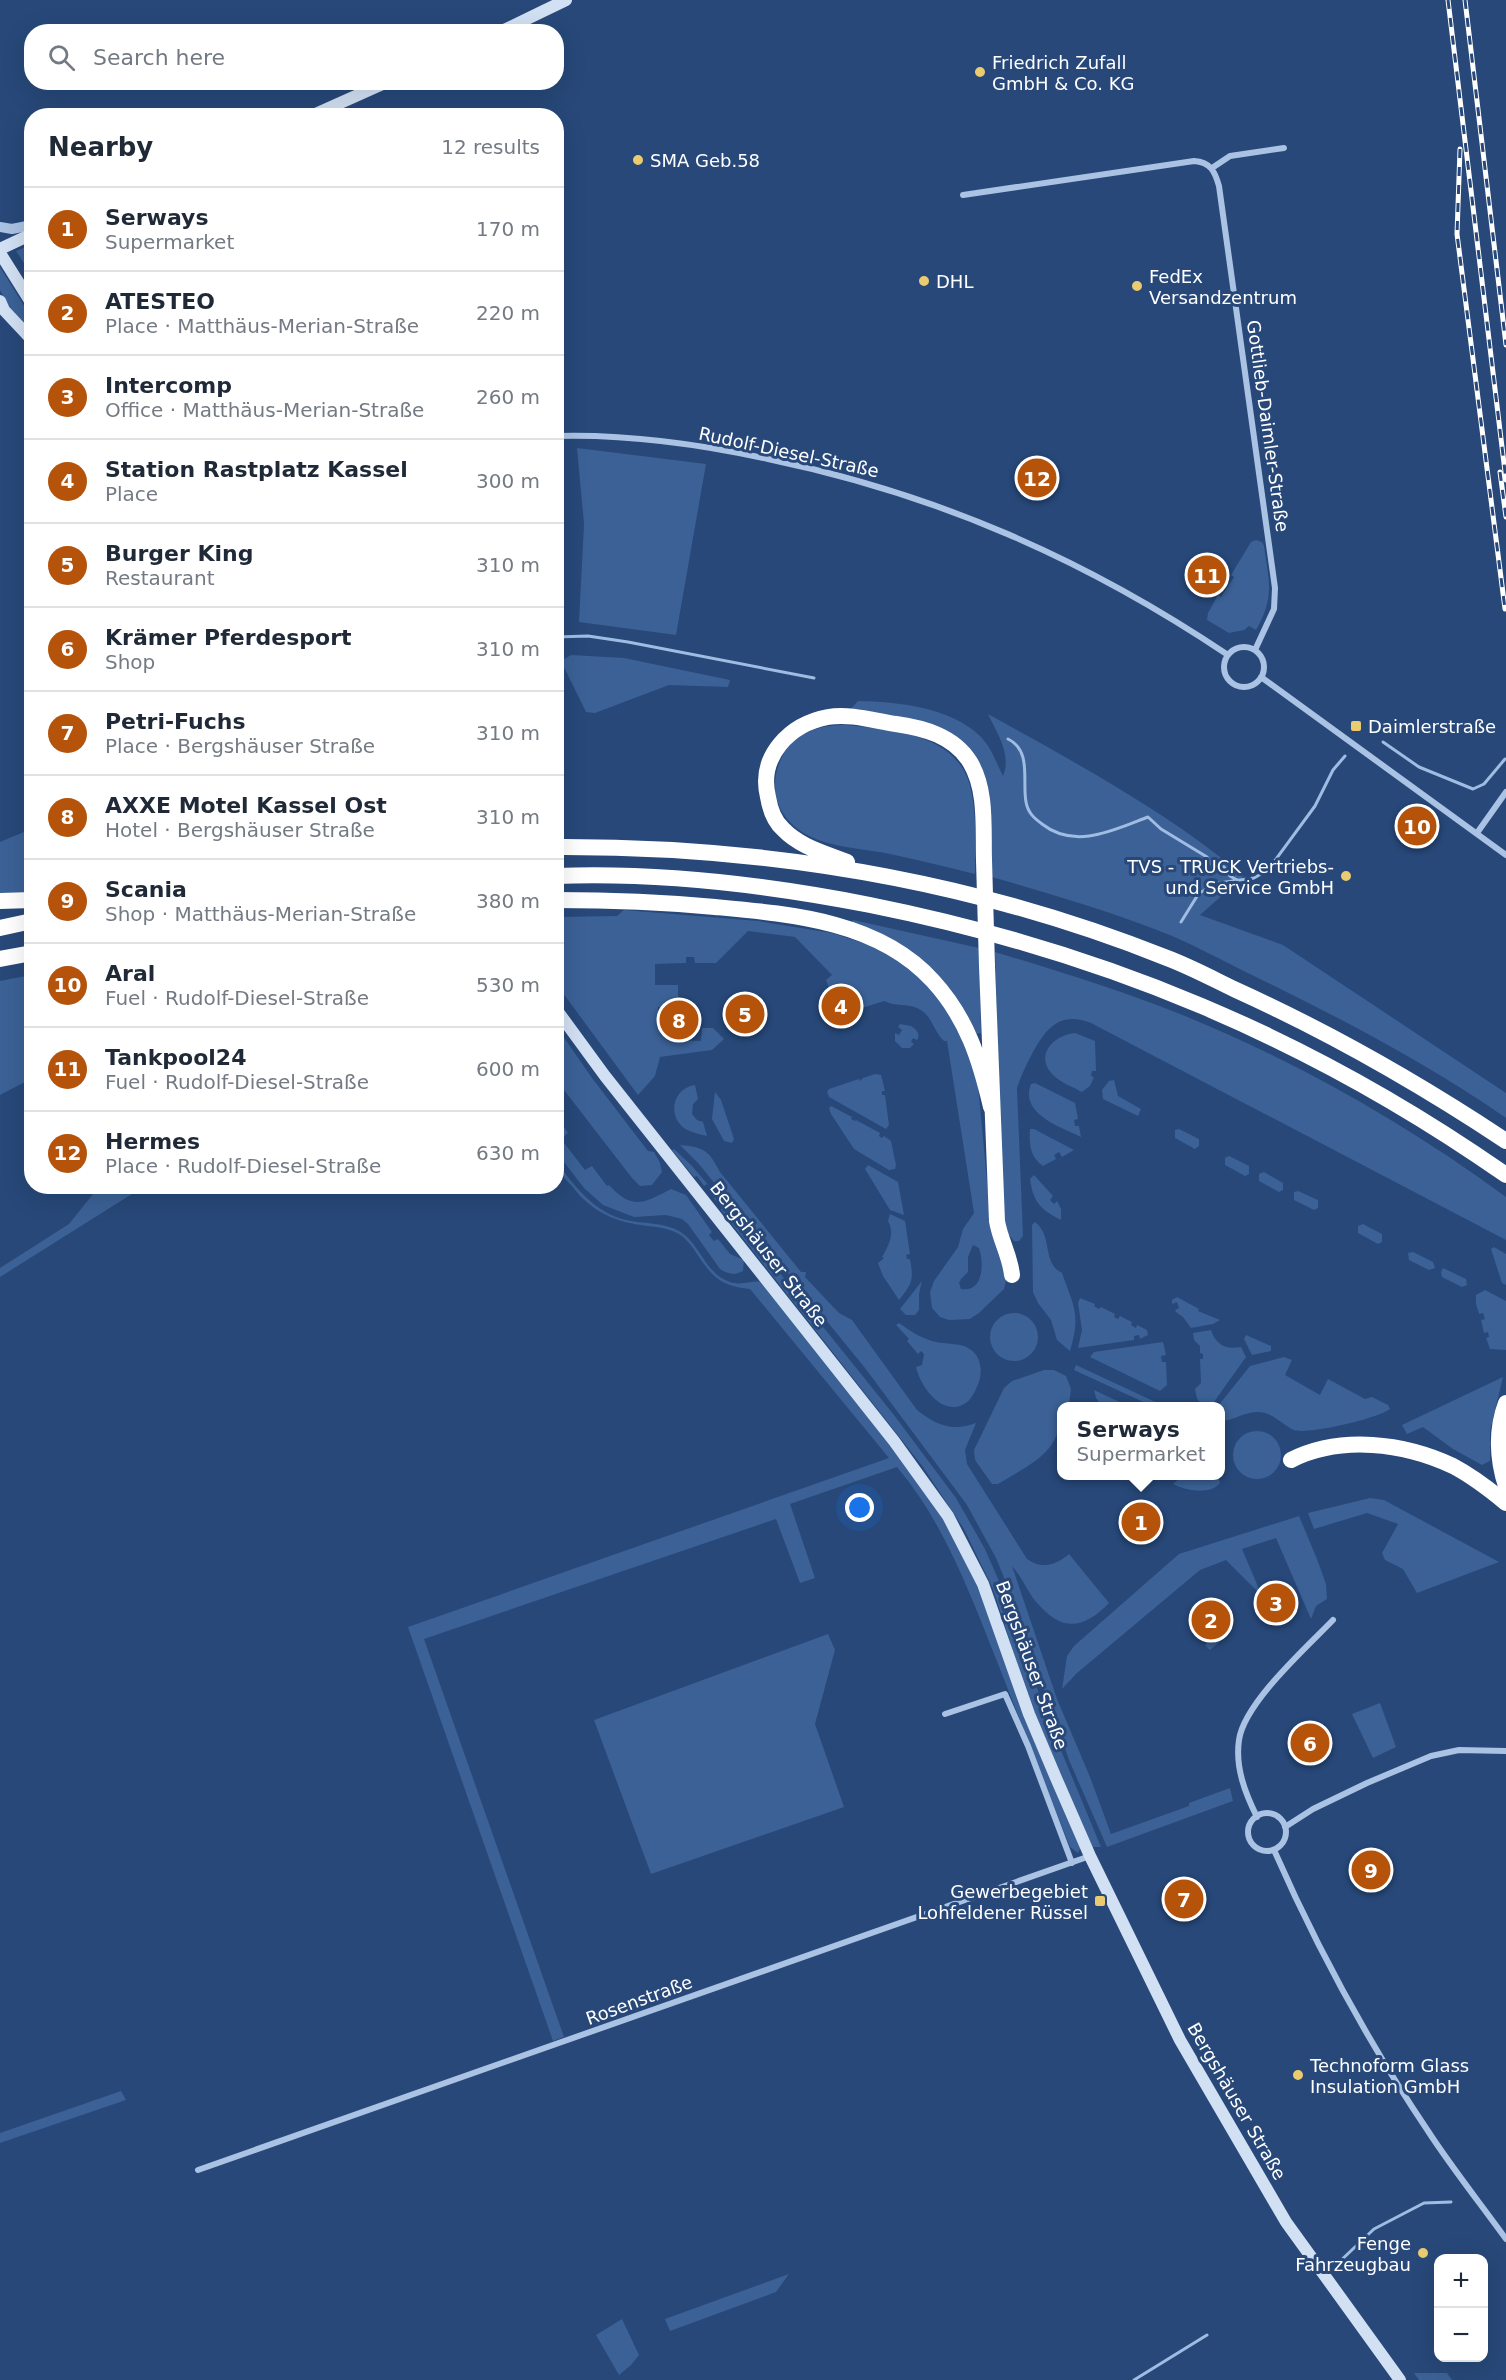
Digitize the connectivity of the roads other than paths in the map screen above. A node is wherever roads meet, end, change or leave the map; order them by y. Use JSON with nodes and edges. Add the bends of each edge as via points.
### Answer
{"nodes":[{"id":1,"x":566,"y":0,"type":"edge"},
{"id":2,"x":516,"y":24,"type":"edge"},
{"id":3,"x":369,"y":90,"type":"edge"},
{"id":4,"x":329,"y":108,"type":"edge"},
{"id":5,"x":1284,"y":148,"type":"dead end"},
{"id":6,"x":1212,"y":168,"type":"junction"},
{"id":7,"x":963,"y":195,"type":"dead end"},
{"id":8,"x":0,"y":227,"type":"edge"},
{"id":9,"x":24,"y":227,"type":"edge"},
{"id":10,"x":24,"y":238,"type":"edge"},
{"id":11,"x":0,"y":251,"type":"edge"},
{"id":12,"x":24,"y":291,"type":"edge"},
{"id":13,"x":2,"y":306,"type":"edge"},
{"id":14,"x":24,"y":331,"type":"edge"},
{"id":15,"x":564,"y":436,"type":"edge"},
{"id":16,"x":1255,"y":650,"type":"junction"},
{"id":17,"x":1228,"y":655,"type":"junction"},
{"id":18,"x":1261,"y":677,"type":"junction"},
{"id":19,"x":1506,"y":792,"type":"edge"},
{"id":20,"x":1477,"y":834,"type":"junction"},
{"id":21,"x":564,"y":847,"type":"edge"},
{"id":22,"x":1506,"y":855,"type":"edge"},
{"id":23,"x":879,"y":874,"type":"junction"},
{"id":24,"x":564,"y":876,"type":"edge"},
{"id":25,"x":24,"y":900,"type":"edge"},
{"id":26,"x":564,"y":900,"type":"edge"},
{"id":27,"x":0,"y":901,"type":"edge"},
{"id":28,"x":24,"y":923,"type":"edge"},
{"id":29,"x":0,"y":928,"type":"edge"},
{"id":30,"x":24,"y":954,"type":"edge"},
{"id":31,"x":0,"y":959,"type":"edge"},
{"id":32,"x":564,"y":1021,"type":"edge"},
{"id":33,"x":991,"y":1107,"type":"junction"},
{"id":34,"x":1506,"y":1141,"type":"edge"},
{"id":35,"x":1506,"y":1174,"type":"edge"},
{"id":36,"x":1012,"y":1275,"type":"dead end"},
{"id":37,"x":1506,"y":1403,"type":"edge"},
{"id":38,"x":1291,"y":1460,"type":"dead end"},
{"id":39,"x":1506,"y":1486,"type":"edge"},
{"id":40,"x":1506,"y":1503,"type":"edge"},
{"id":41,"x":1333,"y":1620,"type":"dead end"},
{"id":42,"x":945,"y":1714,"type":"dead end"},
{"id":43,"x":1506,"y":1750,"type":"edge"},
{"id":44,"x":1257,"y":1816,"type":"junction"},
{"id":45,"x":1285,"y":1827,"type":"junction"},
{"id":46,"x":1274,"y":1850,"type":"junction"},
{"id":47,"x":1090,"y":1856,"type":"junction"},
{"id":48,"x":1072,"y":1863,"type":"junction"},
{"id":49,"x":198,"y":2170,"type":"dead end"},
{"id":50,"x":1506,"y":2239,"type":"edge"},
{"id":51,"x":1400,"y":2380,"type":"edge"}],
"edges":[{"from":1,"to":2,"type":"main road"},
{"from":3,"to":4,"type":"main road"},
{"from":5,"to":6,"type":"street","via":[[1230,156]]},
{"from":6,"to":7,"type":"street","via":[[1194,161]]},
{"from":6,"to":16,"type":"street","name":"Gottlieb-Daimler-Straße","via":[[1219,186],[1275,588],[1274,609]]},
{"from":8,"to":9,"type":"street"},
{"from":10,"to":11,"type":"main road"},
{"from":11,"to":12,"type":"main road"},
{"from":13,"to":14,"type":"main road"},
{"from":15,"to":17,"type":"street","name":"Rudolf-Diesel-Straße","via":[[629,439],[732,452],[805,466],[901,493],[1052,553],[1142,600]]},
{"from":16,"to":17,"type":"street","via":[[1240,647]]},
{"from":16,"to":18,"type":"street","via":[[1264,662]]},
{"from":17,"to":18,"type":"street","via":[[1226,674],[1233,683],[1252,685]]},
{"from":18,"to":20,"type":"street"},
{"from":19,"to":20,"type":"street"},
{"from":20,"to":22,"type":"street"},
{"from":21,"to":23,"type":"highway","via":[[674,850],[794,860]]},
{"from":23,"to":33,"type":"highway","bridge":true,"via":[[804,845],[774,818],[766,792],[768,764],[776,748],[797,727],[830,716],[847,716],[916,728],[951,742],[970,762],[980,790]]},
{"from":23,"to":34,"type":"highway","via":[[1015,906],[1197,970],[1374,1059]]},
{"from":24,"to":35,"type":"highway","via":[[647,877],[777,889],[925,916],[1036,945],[1179,995],[1255,1029],[1386,1097]]},
{"from":25,"to":27,"type":"highway"},
{"from":26,"to":33,"type":"highway","via":[[651,902],[768,913],[826,922],[878,941],[920,968],[958,1013],[978,1056]]},
{"from":28,"to":29,"type":"highway"},
{"from":30,"to":31,"type":"highway"},
{"from":32,"to":47,"type":"main road","name":"Bergshäuser Straße","via":[[894,1441],[948,1516],[983,1584],[1029,1714]]},
{"from":33,"to":36,"type":"highway","via":[[997,1221],[1011,1260]]},
{"from":37,"to":39,"type":"highway","via":[[1498,1444]]},
{"from":38,"to":40,"type":"highway","via":[[1343,1446],[1377,1445],[1405,1450],[1454,1467]]},
{"from":41,"to":44,"type":"street","via":[[1269,1687],[1239,1738],[1241,1777]]},
{"from":42,"to":48,"type":"street","name":"Bergshäuser Straße","via":[[1005,1694]]},
{"from":43,"to":45,"type":"street","via":[[1459,1750],[1431,1756],[1313,1809]]},
{"from":44,"to":45,"type":"street","via":[[1273,1814]]},
{"from":44,"to":46,"type":"street","via":[[1248,1829],[1250,1840],[1257,1848]]},
{"from":45,"to":46,"type":"street","via":[[1285,1838]]},
{"from":46,"to":50,"type":"street","via":[[1354,2012],[1423,2125]]},
{"from":47,"to":48,"type":"street","name":"Rosenstraße"},
{"from":47,"to":51,"type":"main road","name":"Bergshäuser Straße","via":[[1180,2040],[1253,2168],[1307,2252]]},
{"from":48,"to":49,"type":"street","name":"Rosenstraße"}]}
